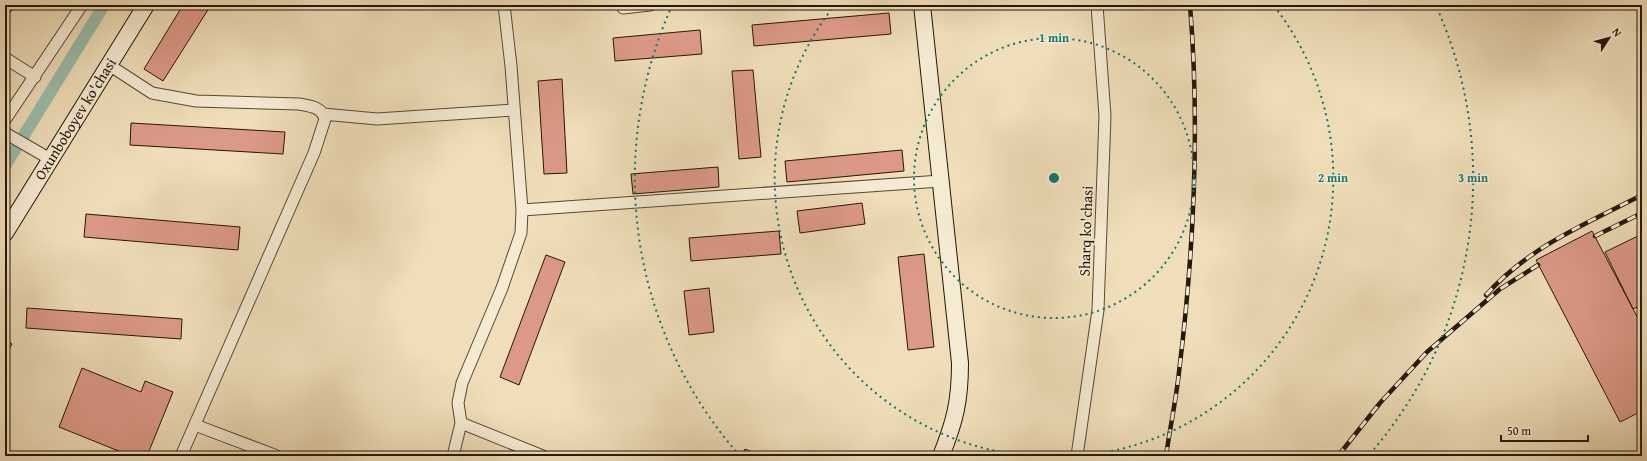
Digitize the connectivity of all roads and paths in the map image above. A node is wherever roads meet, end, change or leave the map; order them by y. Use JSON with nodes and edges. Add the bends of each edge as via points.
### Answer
{"nodes":[{"id":1,"x":8,"y":5,"type":"edge"},
{"id":2,"x":82,"y":5,"type":"edge"},
{"id":3,"x":146,"y":5,"type":"edge"},
{"id":4,"x":504,"y":5,"type":"edge"},
{"id":5,"x":650,"y":5,"type":"edge"},
{"id":6,"x":922,"y":5,"type":"edge"},
{"id":7,"x":1097,"y":5,"type":"edge"},
{"id":8,"x":623,"y":8,"type":"dead end"},
{"id":9,"x":5,"y":9,"type":"edge"},
{"id":10,"x":5,"y":58,"type":"edge"},
{"id":11,"x":109,"y":65,"type":"junction"},
{"id":12,"x":35,"y":77,"type":"junction"},
{"id":13,"x":514,"y":110,"type":"junction"},
{"id":14,"x":323,"y":114,"type":"junction"},
{"id":15,"x":5,"y":120,"type":"edge"},
{"id":16,"x":6,"y":134,"type":"edge"},
{"id":17,"x":50,"y":159,"type":"junction"},
{"id":18,"x":942,"y":181,"type":"junction"},
{"id":19,"x":522,"y":210,"type":"junction"},
{"id":20,"x":5,"y":233,"type":"edge"},
{"id":21,"x":461,"y":423,"type":"junction"},
{"id":22,"x":195,"y":425,"type":"junction"},
{"id":23,"x":181,"y":456,"type":"edge"},
{"id":24,"x":277,"y":456,"type":"edge"},
{"id":25,"x":453,"y":456,"type":"edge"},
{"id":26,"x":543,"y":456,"type":"edge"},
{"id":27,"x":941,"y":456,"type":"edge"},
{"id":28,"x":1077,"y":456,"type":"edge"}],
"edges":[{"from":1,"to":9,"type":"street"},
{"from":2,"to":12,"type":"street"},
{"from":3,"to":11,"type":"main road","name":"Oxunboboyev ko'chasi"},
{"from":4,"to":13,"type":"street"},
{"from":5,"to":8,"type":"street"},
{"from":6,"to":18,"type":"main road"},
{"from":7,"to":28,"type":"street","name":"Sharq ko'chasi","via":[[1105,116],[1098,310]]},
{"from":10,"to":12,"type":"street"},
{"from":11,"to":14,"type":"street","via":[[152,93],[196,101],[299,104],[313,107]]},
{"from":11,"to":17,"type":"main road","name":"Oxunboboyev ko'chasi"},
{"from":12,"to":15,"type":"street"},
{"from":13,"to":14,"type":"street","via":[[377,119]]},
{"from":13,"to":19,"type":"street"},
{"from":14,"to":22,"type":"street","via":[[325,119],[314,153]]},
{"from":16,"to":17,"type":"street"},
{"from":17,"to":20,"type":"main road","name":"Oxunboboyev ko'chasi"},
{"from":18,"to":19,"type":"street"},
{"from":18,"to":27,"type":"main road","via":[[960,370],[958,405]]},
{"from":19,"to":21,"type":"street","via":[[521,234],[502,288],[462,383],[458,403]]},
{"from":21,"to":25,"type":"street"},
{"from":21,"to":26,"type":"street"},
{"from":22,"to":23,"type":"street"},
{"from":22,"to":24,"type":"street"}]}
